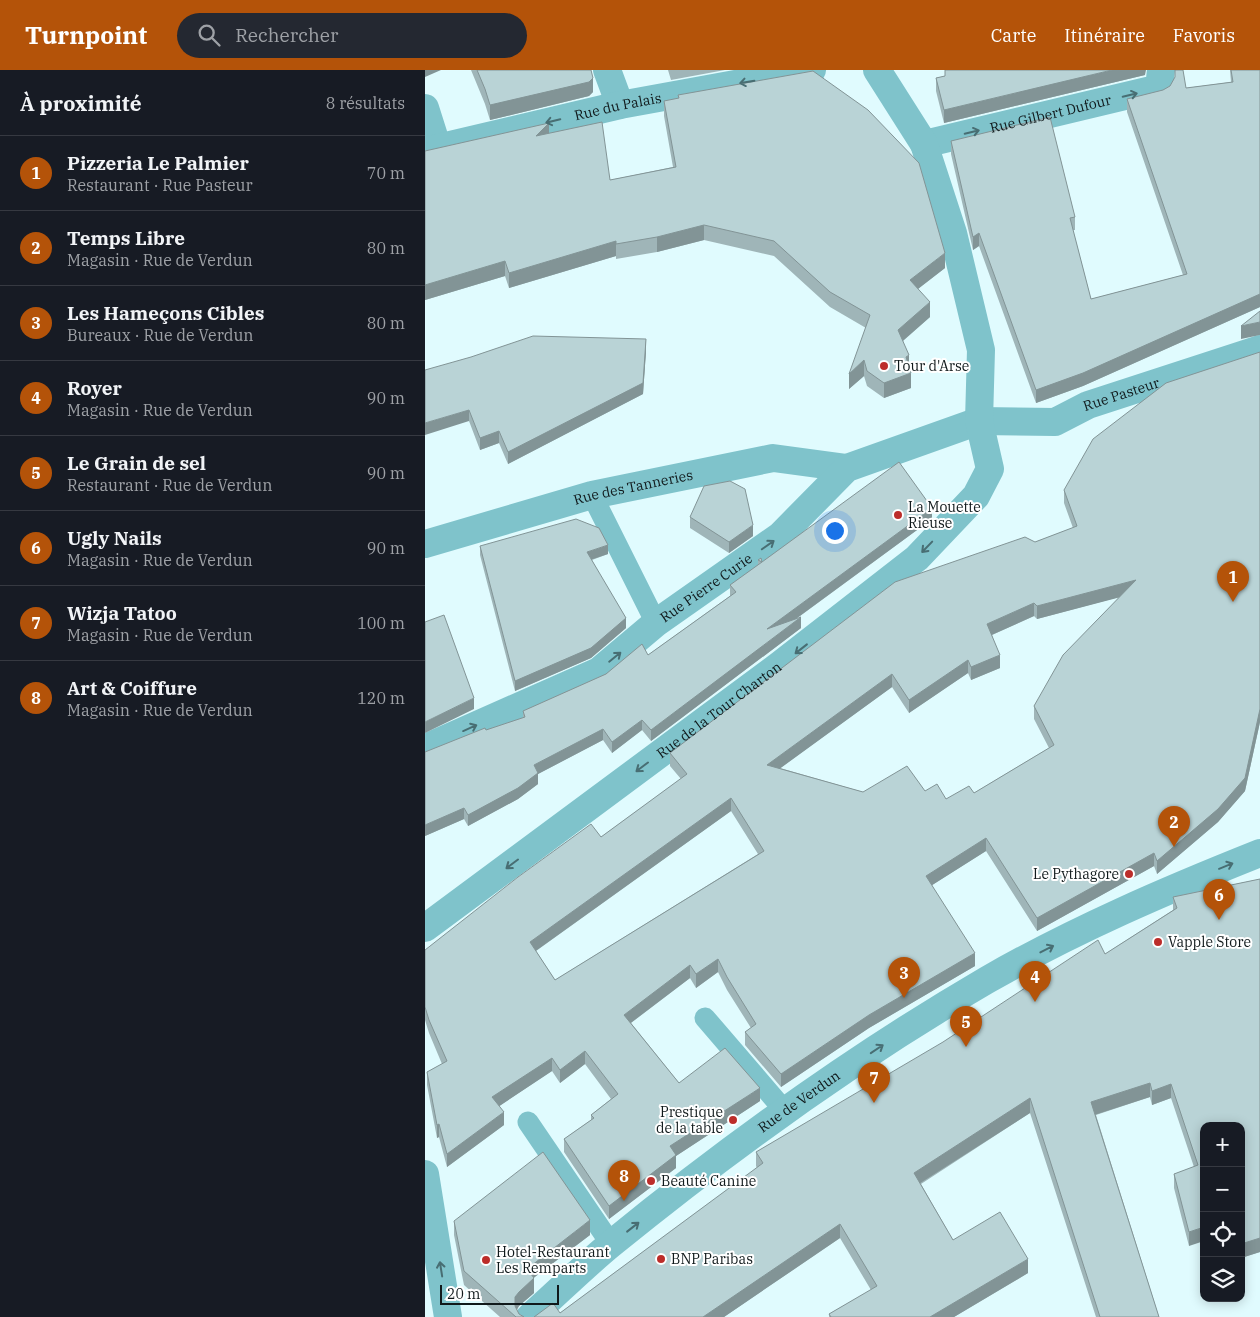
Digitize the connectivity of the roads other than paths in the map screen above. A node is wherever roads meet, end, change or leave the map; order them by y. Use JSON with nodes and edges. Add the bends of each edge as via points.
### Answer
{"nodes":[{"id":1,"x":607,"y":70,"type":"edge"},
{"id":2,"x":812,"y":70,"type":"edge"},
{"id":3,"x":877,"y":70,"type":"edge"},
{"id":4,"x":1161,"y":70,"type":"edge"},
{"id":5,"x":620,"y":105,"type":"junction"},
{"id":6,"x":425,"y":108,"type":"edge"},
{"id":7,"x":924,"y":144,"type":"junction"},
{"id":8,"x":432,"y":150,"type":"edge"},
{"id":9,"x":1260,"y":348,"type":"edge"},
{"id":10,"x":979,"y":421,"type":"junction"},
{"id":11,"x":847,"y":468,"type":"junction"},
{"id":12,"x":592,"y":495,"type":"junction"},
{"id":13,"x":425,"y":544,"type":"edge"},
{"id":14,"x":656,"y":624,"type":"junction"},
{"id":15,"x":425,"y":748,"type":"edge"},
{"id":16,"x":1260,"y":852,"type":"edge"},
{"id":17,"x":425,"y":928,"type":"edge"},
{"id":18,"x":705,"y":1018,"type":"dead end"},
{"id":19,"x":785,"y":1110,"type":"junction"},
{"id":20,"x":529,"y":1122,"type":"dead end"},
{"id":21,"x":425,"y":1174,"type":"edge"},
{"id":22,"x":611,"y":1244,"type":"junction"},
{"id":23,"x":448,"y":1317,"type":"edge"},
{"id":24,"x":530,"y":1317,"type":"edge"}],
"edges":[{"from":1,"to":5,"type":"street"},
{"from":2,"to":5,"type":"street","name":"Rue du Palais","one_way":true},
{"from":3,"to":7,"type":"street"},
{"from":7,"to":4,"type":"street","name":"Rue Gilbert Dufour","one_way":true,"via":[[1159,88]]},
{"from":5,"to":8,"type":"street","name":"Rue du Palais","one_way":true},
{"from":6,"to":8,"type":"street"},
{"from":7,"to":10,"type":"street","via":[[953,232],[981,350]]},
{"from":9,"to":10,"type":"street","name":"Rue Pasteur","via":[[1089,405],[1055,422]]},
{"from":10,"to":11,"type":"street","name":"Rue Pierre Curie"},
{"from":10,"to":17,"type":"street","name":"Rue de la Tour Charton","one_way":true,"via":[[990,469],[977,496],[917,558],[777,667]]},
{"from":11,"to":12,"type":"street","name":"Rue des Tanneries","via":[[773,458]]},
{"from":14,"to":11,"type":"street","name":"Rue Pierre Curie","one_way":true,"via":[[780,536]]},
{"from":12,"to":13,"type":"street","name":"Rue des Tanneries"},
{"from":12,"to":14,"type":"lane"},
{"from":15,"to":14,"type":"street","name":"Rue Pierre Curie","one_way":true,"via":[[599,671]]},
{"from":19,"to":16,"type":"street","name":"Rue de Verdun","one_way":true,"via":[[907,1028],[989,979],[1143,900]]},
{"from":18,"to":19,"type":"lane"},
{"from":22,"to":19,"type":"street","name":"Rue de Verdun","one_way":true},
{"from":20,"to":22,"type":"lane"},
{"from":23,"to":21,"type":"street","one_way":true},
{"from":22,"to":24,"type":"street","name":"Rue de Verdun"}]}
